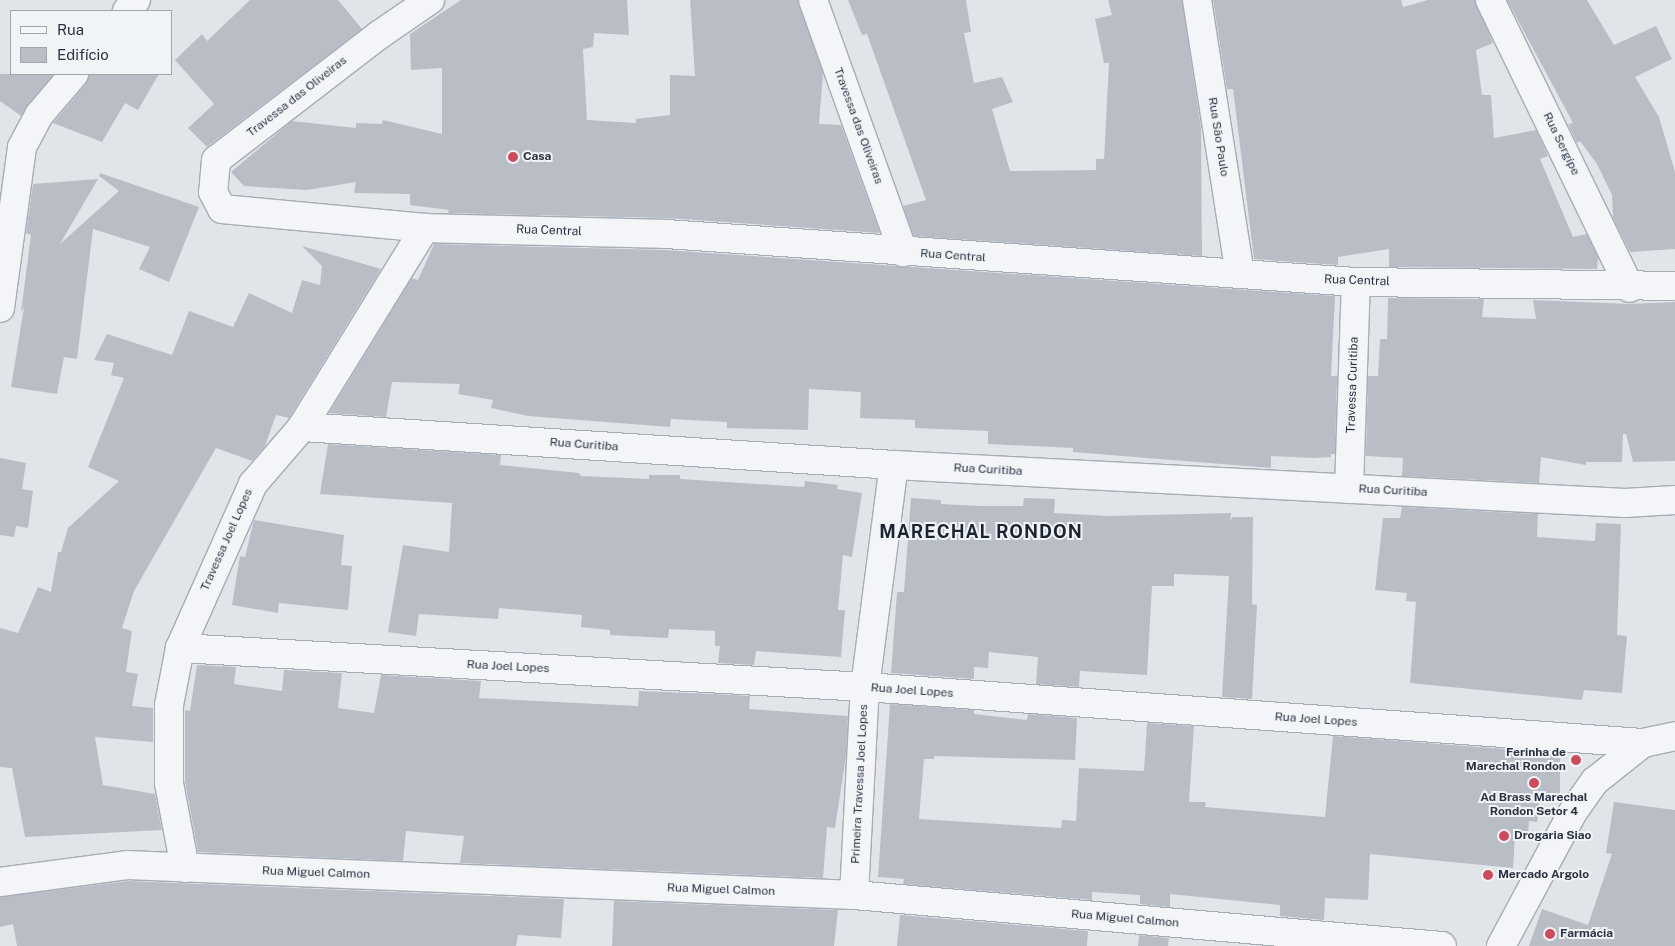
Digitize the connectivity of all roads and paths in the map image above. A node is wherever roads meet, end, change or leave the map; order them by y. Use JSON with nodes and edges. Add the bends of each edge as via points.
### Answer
{"nodes":[{"id":1,"x":136,"y":0,"type":"edge"},
{"id":2,"x":430,"y":0,"type":"edge"},
{"id":3,"x":813,"y":0,"type":"edge"},
{"id":4,"x":1197,"y":0,"type":"edge"},
{"id":5,"x":1490,"y":0,"type":"edge"},
{"id":6,"x":127,"y":10,"type":"edge"},
{"id":7,"x":73,"y":75,"type":"edge"},
{"id":8,"x":232,"y":212,"type":"joint"},
{"id":9,"x":425,"y":228,"type":"junction"},
{"id":10,"x":903,"y":252,"type":"junction"},
{"id":11,"x":1240,"y":274,"type":"junction"},
{"id":12,"x":1356,"y":282,"type":"junction"},
{"id":13,"x":1675,"y":286,"type":"edge"},
{"id":14,"x":1630,"y":288,"type":"junction"},
{"id":15,"x":0,"y":308,"type":"edge"},
{"id":16,"x":302,"y":426,"type":"junction"},
{"id":17,"x":894,"y":465,"type":"junction"},
{"id":18,"x":1350,"y":489,"type":"junction"},
{"id":19,"x":1675,"y":500,"type":"edge"},
{"id":20,"x":180,"y":648,"type":"junction"},
{"id":21,"x":865,"y":687,"type":"junction"},
{"id":22,"x":1675,"y":736,"type":"edge"},
{"id":23,"x":1643,"y":743,"type":"junction"},
{"id":24,"x":185,"y":868,"type":"junction"},
{"id":25,"x":0,"y":882,"type":"edge"},
{"id":26,"x":854,"y":895,"type":"junction"},
{"id":27,"x":1442,"y":946,"type":"edge"},
{"id":28,"x":1500,"y":946,"type":"edge"}],
"edges":[{"from":1,"to":6,"type":"street"},
{"from":2,"to":8,"type":"street","name":"Travessa das Oliveiras","via":[[379,35],[216,160],[213,192],[222,209]]},
{"from":3,"to":10,"type":"street","name":"Travessa das Oliveiras"},
{"from":4,"to":11,"type":"street","name":"Rua São Paulo"},
{"from":5,"to":14,"type":"street","name":"Rua Sergípe"},
{"from":7,"to":15,"type":"street","via":[[32,126],[22,147]]},
{"from":8,"to":9,"type":"street","name":"Rua Central"},
{"from":9,"to":10,"type":"street","name":"Rua Central","via":[[666,234]]},
{"from":9,"to":16,"type":"street","name":"Travessa Joel Lopes"},
{"from":10,"to":11,"type":"street","name":"Rua Central"},
{"from":11,"to":12,"type":"street","name":"Rua Central"},
{"from":12,"to":14,"type":"street","name":"Rua Central"},
{"from":12,"to":18,"type":"street","name":"Travessa Curitiba"},
{"from":13,"to":14,"type":"street","name":"Rua Central"},
{"from":16,"to":17,"type":"street","name":"Rua Curitiba"},
{"from":16,"to":20,"type":"street","name":"Travessa Joel Lopes","via":[[252,484]]},
{"from":17,"to":18,"type":"street","name":"Rua Curitiba"},
{"from":17,"to":21,"type":"street","name":"Primeira Travessa Joel Lopes"},
{"from":18,"to":19,"type":"street","name":"Rua Curitiba","via":[[1624,503]]},
{"from":20,"to":21,"type":"street","name":"Rua Joel Lopes"},
{"from":20,"to":24,"type":"street","name":"Travessa Joel Lopes","via":[[169,705],[168,783]]},
{"from":21,"to":23,"type":"street","name":"Rua Joel Lopes"},
{"from":21,"to":26,"type":"street","name":"Primeira Travessa Joel Lopes"},
{"from":22,"to":23,"type":"street"},
{"from":23,"to":28,"type":"street","via":[[1609,768],[1584,795]]},
{"from":24,"to":25,"type":"street","name":"Rua Miguel Calmon","via":[[128,865]]},
{"from":24,"to":26,"type":"street","name":"Rua Miguel Calmon"},
{"from":26,"to":27,"type":"street","name":"Rua Miguel Calmon"}]}
